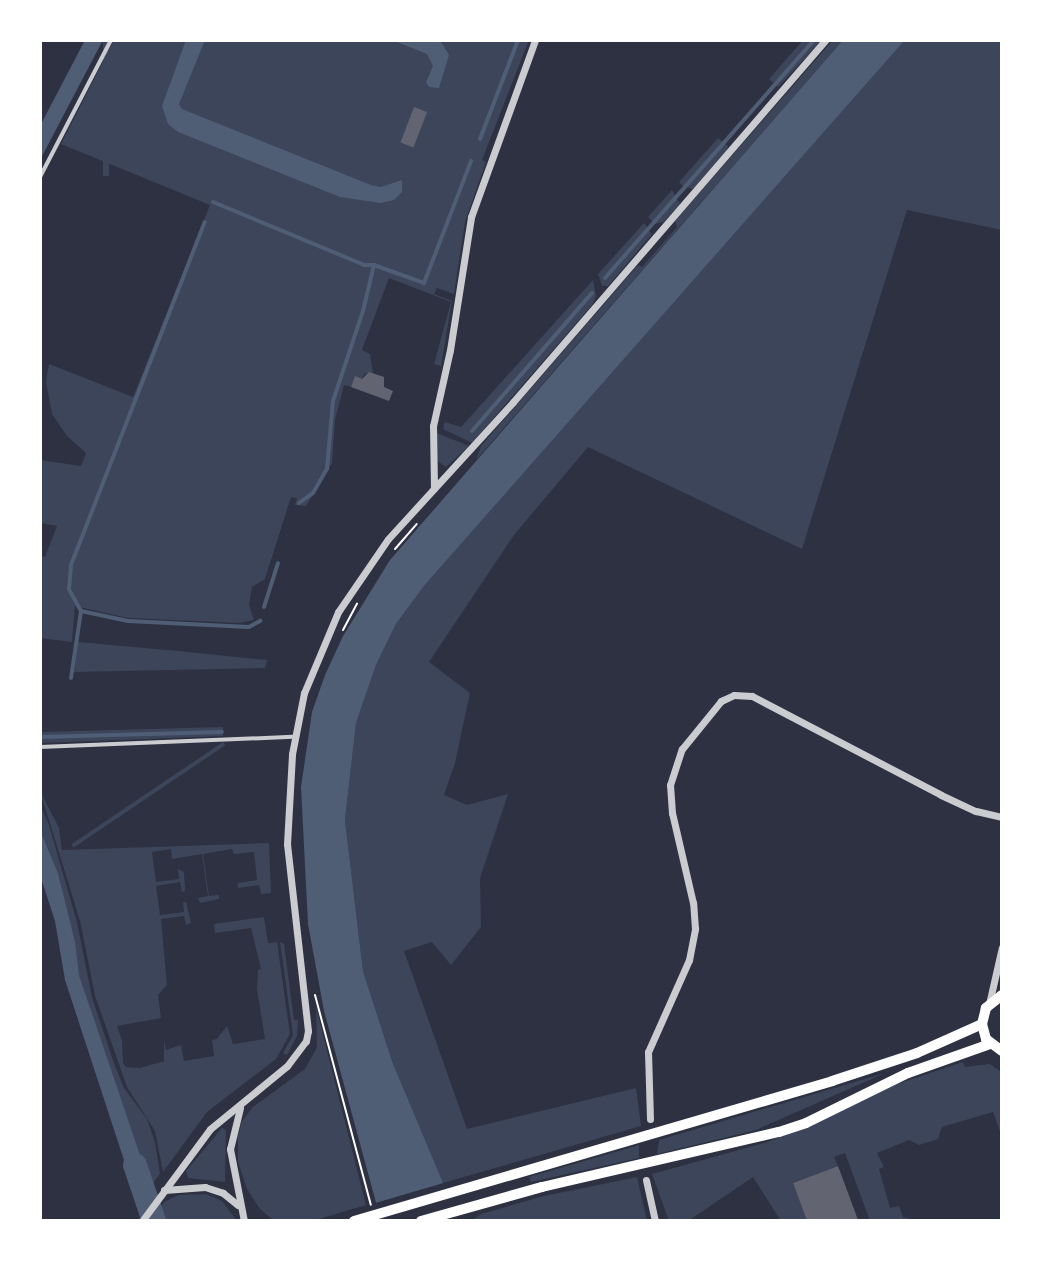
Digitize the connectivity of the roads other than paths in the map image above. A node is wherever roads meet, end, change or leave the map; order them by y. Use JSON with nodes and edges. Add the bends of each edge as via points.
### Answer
{"nodes":[{"id":1,"x":111,"y":40,"type":"edge"},
{"id":2,"x":535,"y":40,"type":"edge"},
{"id":3,"x":826,"y":40,"type":"edge"},
{"id":4,"x":40,"y":177,"type":"edge"},
{"id":5,"x":434,"y":488,"type":"junction"},
{"id":6,"x":294,"y":737,"type":"junction"},
{"id":7,"x":40,"y":747,"type":"edge"},
{"id":8,"x":1002,"y":817,"type":"edge"},
{"id":9,"x":1002,"y":947,"type":"edge"},
{"id":10,"x":1002,"y":995,"type":"edge"},
{"id":11,"x":989,"y":1004,"type":"junction"},
{"id":12,"x":982,"y":1024,"type":"junction"},
{"id":13,"x":990,"y":1044,"type":"junction"},
{"id":14,"x":1002,"y":1051,"type":"edge"},
{"id":15,"x":241,"y":1106,"type":"junction"},
{"id":16,"x":650,"y":1119,"type":"dead end"},
{"id":17,"x":646,"y":1180,"type":"dead end"},
{"id":18,"x":164,"y":1190,"type":"junction"},
{"id":19,"x":240,"y":1207,"type":"junction"},
{"id":20,"x":142,"y":1221,"type":"edge"},
{"id":21,"x":244,"y":1221,"type":"edge"},
{"id":22,"x":354,"y":1221,"type":"edge"},
{"id":23,"x":421,"y":1221,"type":"edge"},
{"id":24,"x":655,"y":1221,"type":"edge"}],
"edges":[{"from":1,"to":4,"type":"lane"},
{"from":2,"to":5,"type":"street","via":[[471,217],[432,433]]},
{"from":3,"to":5,"type":"street"},
{"from":5,"to":6,"type":"street","via":[[374,557],[338,612],[313,668]]},
{"from":6,"to":7,"type":"lane"},
{"from":6,"to":15,"type":"street","via":[[287,844],[308,1031],[302,1049],[287,1066]]},
{"from":8,"to":16,"type":"street","via":[[951,799],[747,695],[725,699],[711,711],[682,749],[671,777],[671,808],[695,929],[689,960],[648,1052]]},
{"from":9,"to":11,"type":"street"},
{"from":10,"to":11,"type":"main road"},
{"from":11,"to":12,"type":"main road"},
{"from":12,"to":13,"type":"main road"},
{"from":12,"to":22,"type":"main road","via":[[876,1067]]},
{"from":13,"to":14,"type":"main road"},
{"from":13,"to":23,"type":"main road","via":[[908,1073],[779,1132]]},
{"from":15,"to":18,"type":"street","via":[[210,1129]]},
{"from":15,"to":19,"type":"street","via":[[230,1149]]},
{"from":17,"to":24,"type":"street"},
{"from":18,"to":19,"type":"street","via":[[205,1187]]},
{"from":18,"to":20,"type":"street"},
{"from":19,"to":21,"type":"street"}]}
